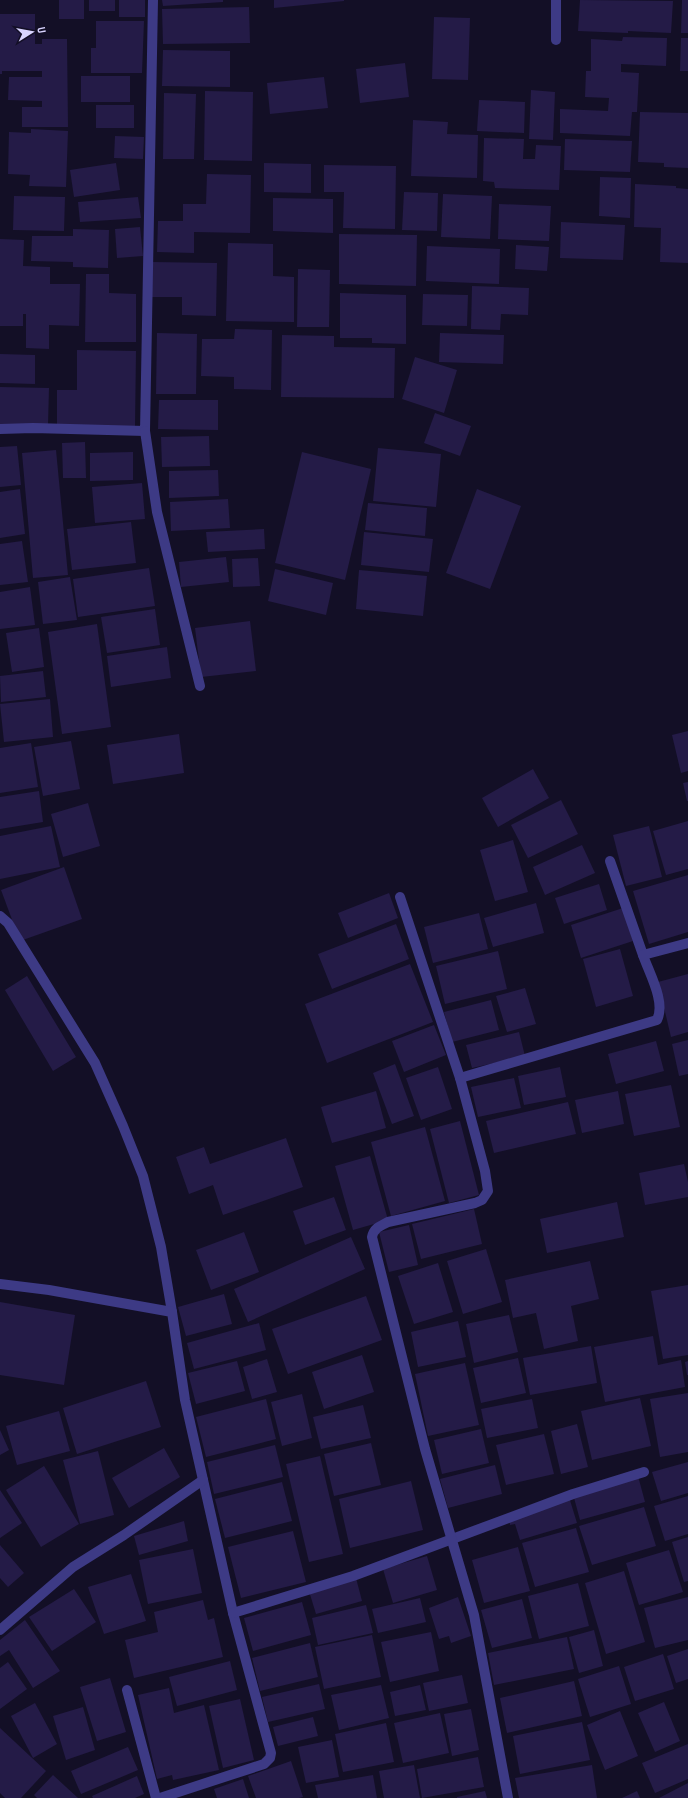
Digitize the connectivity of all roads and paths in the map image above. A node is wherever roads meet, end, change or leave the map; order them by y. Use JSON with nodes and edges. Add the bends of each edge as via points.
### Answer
{"nodes":[{"id":1,"x":153,"y":0,"type":"edge"},
{"id":2,"x":556,"y":0,"type":"edge"},
{"id":3,"x":556,"y":40,"type":"dead end"},
{"id":4,"x":0,"y":429,"type":"edge"},
{"id":5,"x":146,"y":431,"type":"junction"},
{"id":6,"x":200,"y":686,"type":"dead end"},
{"id":7,"x":610,"y":861,"type":"dead end"},
{"id":8,"x":400,"y":897,"type":"dead end"},
{"id":9,"x":0,"y":916,"type":"edge"},
{"id":10,"x":688,"y":943,"type":"edge"},
{"id":11,"x":643,"y":955,"type":"junction"},
{"id":12,"x":460,"y":1078,"type":"junction"},
{"id":13,"x":0,"y":1284,"type":"edge"},
{"id":14,"x":172,"y":1312,"type":"junction"},
{"id":15,"x":644,"y":1472,"type":"dead end"},
{"id":16,"x":203,"y":1480,"type":"junction"},
{"id":17,"x":451,"y":1538,"type":"junction"},
{"id":18,"x":233,"y":1613,"type":"junction"},
{"id":19,"x":0,"y":1630,"type":"edge"},
{"id":20,"x":127,"y":1690,"type":"dead end"},
{"id":21,"x":156,"y":1798,"type":"edge"},
{"id":22,"x":160,"y":1798,"type":"edge"},
{"id":23,"x":508,"y":1798,"type":"edge"}],
"edges":[{"from":1,"to":5,"type":"street"},
{"from":2,"to":3,"type":"street"},
{"from":4,"to":5,"type":"street"},
{"from":5,"to":6,"type":"street","via":[[157,512]]},
{"from":7,"to":11,"type":"street"},
{"from":8,"to":12,"type":"street"},
{"from":9,"to":14,"type":"street","via":[[8,923],[96,1063],[143,1176],[161,1248]]},
{"from":10,"to":11,"type":"street"},
{"from":11,"to":12,"type":"street","via":[[661,1004],[657,1020]]},
{"from":12,"to":17,"type":"street","via":[[488,1191],[482,1200],[475,1203],[388,1222],[376,1228],[372,1237],[425,1449]]},
{"from":13,"to":14,"type":"street"},
{"from":14,"to":16,"type":"street","via":[[185,1400]]},
{"from":15,"to":17,"type":"street","via":[[573,1494]]},
{"from":16,"to":18,"type":"street"},
{"from":16,"to":19,"type":"street","via":[[73,1567]]},
{"from":17,"to":18,"type":"street","via":[[352,1576]]},
{"from":17,"to":23,"type":"street","via":[[474,1615]]},
{"from":18,"to":22,"type":"street","via":[[270,1758],[264,1764]]},
{"from":20,"to":21,"type":"street"}]}
